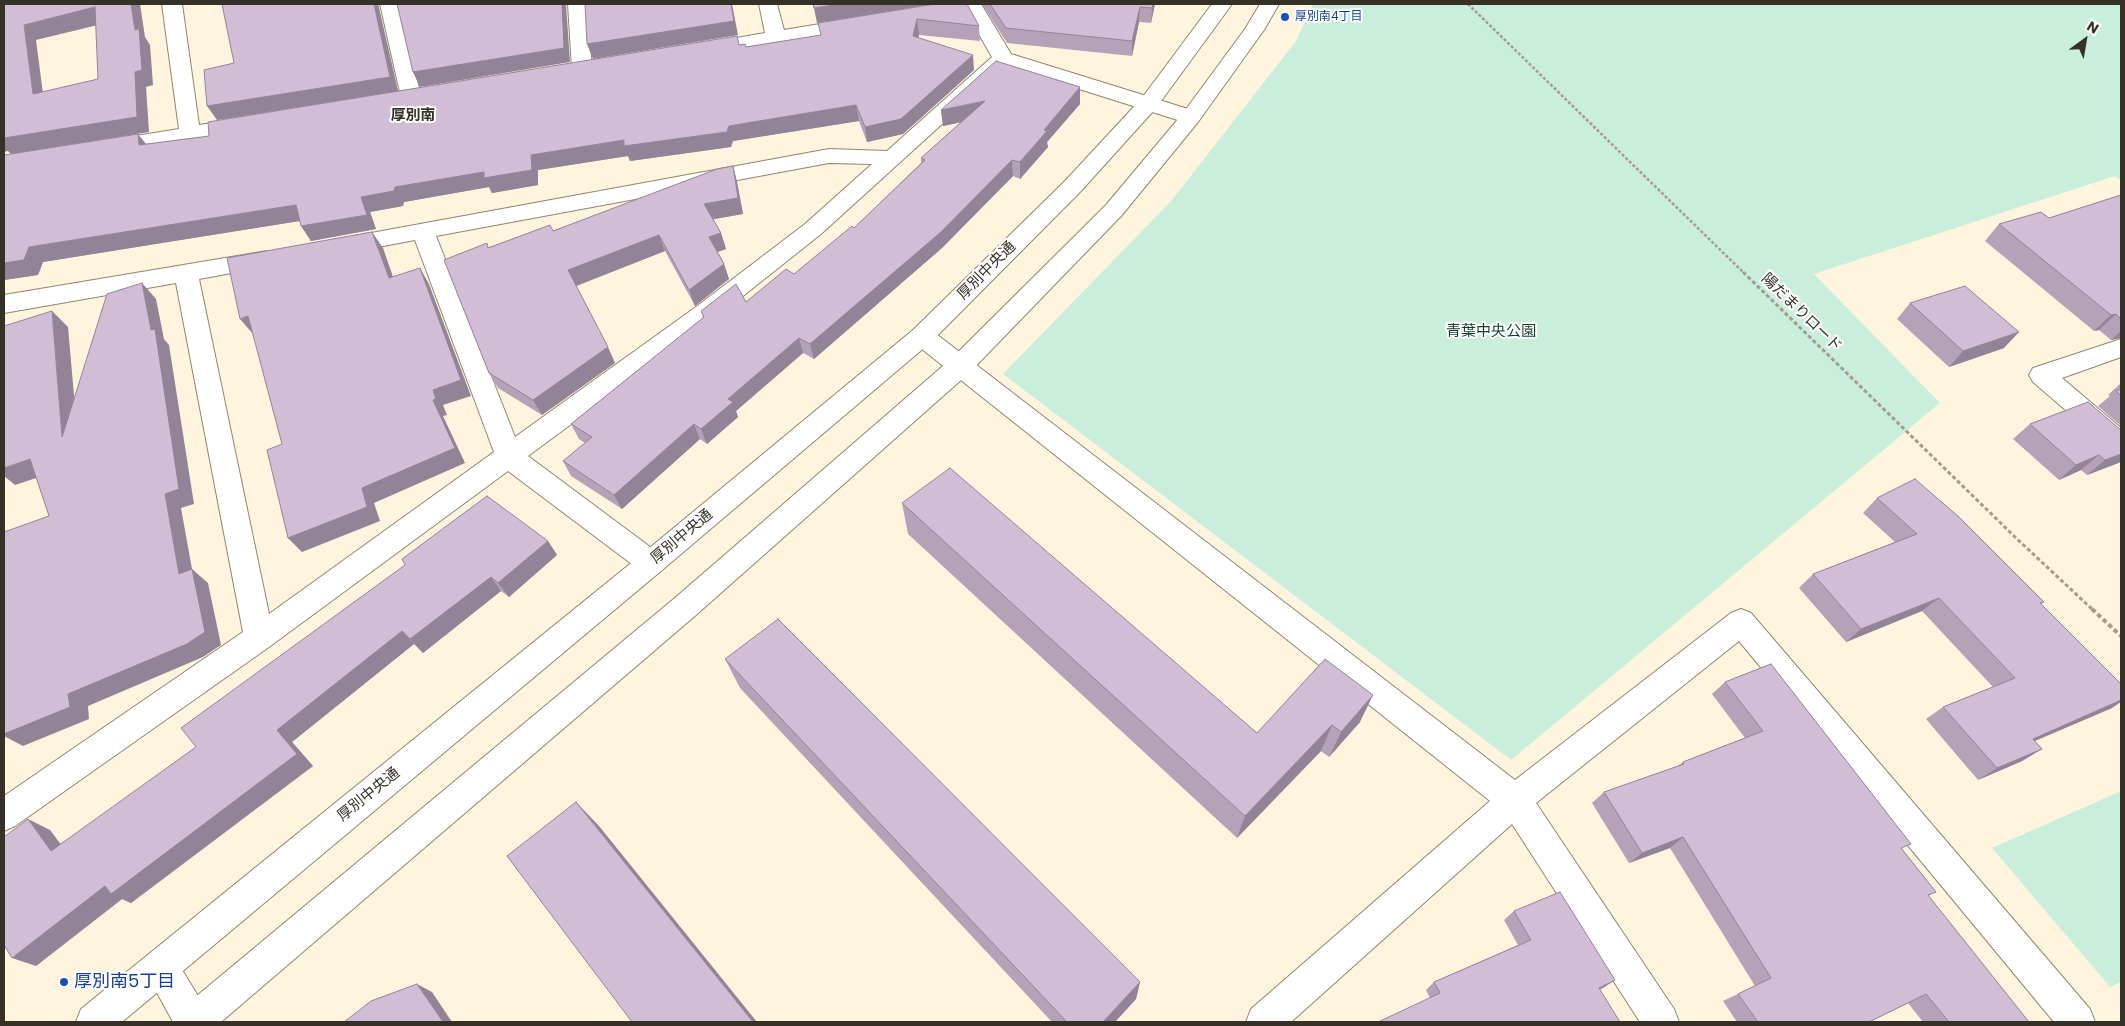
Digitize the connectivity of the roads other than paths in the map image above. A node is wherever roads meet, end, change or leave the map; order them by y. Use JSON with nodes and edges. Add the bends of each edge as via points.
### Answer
{"nodes":[{"id":1,"x":172,"y":4,"type":"edge"},
{"id":2,"x":389,"y":4,"type":"edge"},
{"id":3,"x":577,"y":4,"type":"edge"},
{"id":4,"x":768,"y":4,"type":"edge"},
{"id":5,"x":1222,"y":4,"type":"edge"},
{"id":6,"x":1270,"y":4,"type":"edge"},
{"id":7,"x":972,"y":5,"type":"edge"},
{"id":8,"x":913,"y":15,"type":"edge"},
{"id":9,"x":874,"y":21,"type":"edge"},
{"id":10,"x":776,"y":37,"type":"junction"},
{"id":11,"x":679,"y":53,"type":"edge"},
{"id":12,"x":1004,"y":58,"type":"junction"},
{"id":13,"x":583,"y":69,"type":"edge"},
{"id":14,"x":411,"y":97,"type":"edge"},
{"id":15,"x":1149,"y":103,"type":"junction"},
{"id":16,"x":1191,"y":117,"type":"junction"},
{"id":17,"x":267,"y":121,"type":"edge"},
{"id":18,"x":190,"y":134,"type":"junction"},
{"id":19,"x":92,"y":150,"type":"edge"},
{"id":20,"x":894,"y":158,"type":"junction"},
{"id":21,"x":423,"y":231,"type":"junction"},
{"id":22,"x":318,"y":250,"type":"edge"},
{"id":23,"x":290,"y":255,"type":"edge"},
{"id":24,"x":186,"y":274,"type":"junction"},
{"id":25,"x":4,"y":304,"type":"edge"},
{"id":26,"x":922,"y":336,"type":"junction"},
{"id":27,"x":2121,"y":348,"type":"edge"},
{"id":28,"x":960,"y":366,"type":"junction"},
{"id":29,"x":2121,"y":443,"type":"edge"},
{"id":30,"x":509,"y":457,"type":"junction"},
{"id":31,"x":651,"y":563,"type":"junction"},
{"id":32,"x":259,"y":638,"type":"junction"},
{"id":33,"x":1516,"y":800,"type":"junction"},
{"id":34,"x":4,"y":815,"type":"edge"},
{"id":35,"x":160,"y":967,"type":"junction"},
{"id":36,"x":94,"y":1022,"type":"edge"},
{"id":37,"x":194,"y":1022,"type":"edge"},
{"id":38,"x":1264,"y":1022,"type":"edge"},
{"id":39,"x":1661,"y":1022,"type":"edge"},
{"id":40,"x":2076,"y":1022,"type":"edge"}],
"edges":[{"from":1,"to":18,"type":"street"},
{"from":2,"to":14,"type":"street"},
{"from":3,"to":13,"type":"street"},
{"from":4,"to":10,"type":"street"},
{"from":5,"to":15,"type":"street","name":"厚別中央通"},
{"from":6,"to":16,"type":"street"},
{"from":7,"to":8,"type":"street"},
{"from":7,"to":12,"type":"street"},
{"from":9,"to":10,"type":"street"},
{"from":10,"to":11,"type":"street"},
{"from":12,"to":15,"type":"street"},
{"from":12,"to":20,"type":"street"},
{"from":15,"to":16,"type":"street"},
{"from":15,"to":26,"type":"street","name":"厚別中央通","via":[[1073,186]]},
{"from":16,"to":28,"type":"street","via":[[1114,210]]},
{"from":17,"to":18,"type":"street"},
{"from":18,"to":19,"type":"street"},
{"from":20,"to":21,"type":"street","via":[[829,156]]},
{"from":20,"to":30,"type":"street","via":[[813,230]]},
{"from":21,"to":22,"type":"street"},
{"from":21,"to":30,"type":"street"},
{"from":23,"to":24,"type":"street"},
{"from":24,"to":25,"type":"street"},
{"from":24,"to":32,"type":"street"},
{"from":26,"to":28,"type":"street"},
{"from":26,"to":31,"type":"street","name":"厚別中央通"},
{"from":27,"to":29,"type":"street","via":[[2042,375]]},
{"from":28,"to":33,"type":"street"},
{"from":28,"to":37,"type":"street","via":[[686,606]]},
{"from":30,"to":31,"type":"street"},
{"from":30,"to":32,"type":"street"},
{"from":31,"to":35,"type":"street","name":"厚別中央通"},
{"from":32,"to":34,"type":"street"},
{"from":33,"to":38,"type":"street"},
{"from":33,"to":39,"type":"street"},
{"from":33,"to":40,"type":"street","via":[[1741,622]]},
{"from":35,"to":36,"type":"street","name":"厚別中央通"},
{"from":35,"to":37,"type":"street"}]}
